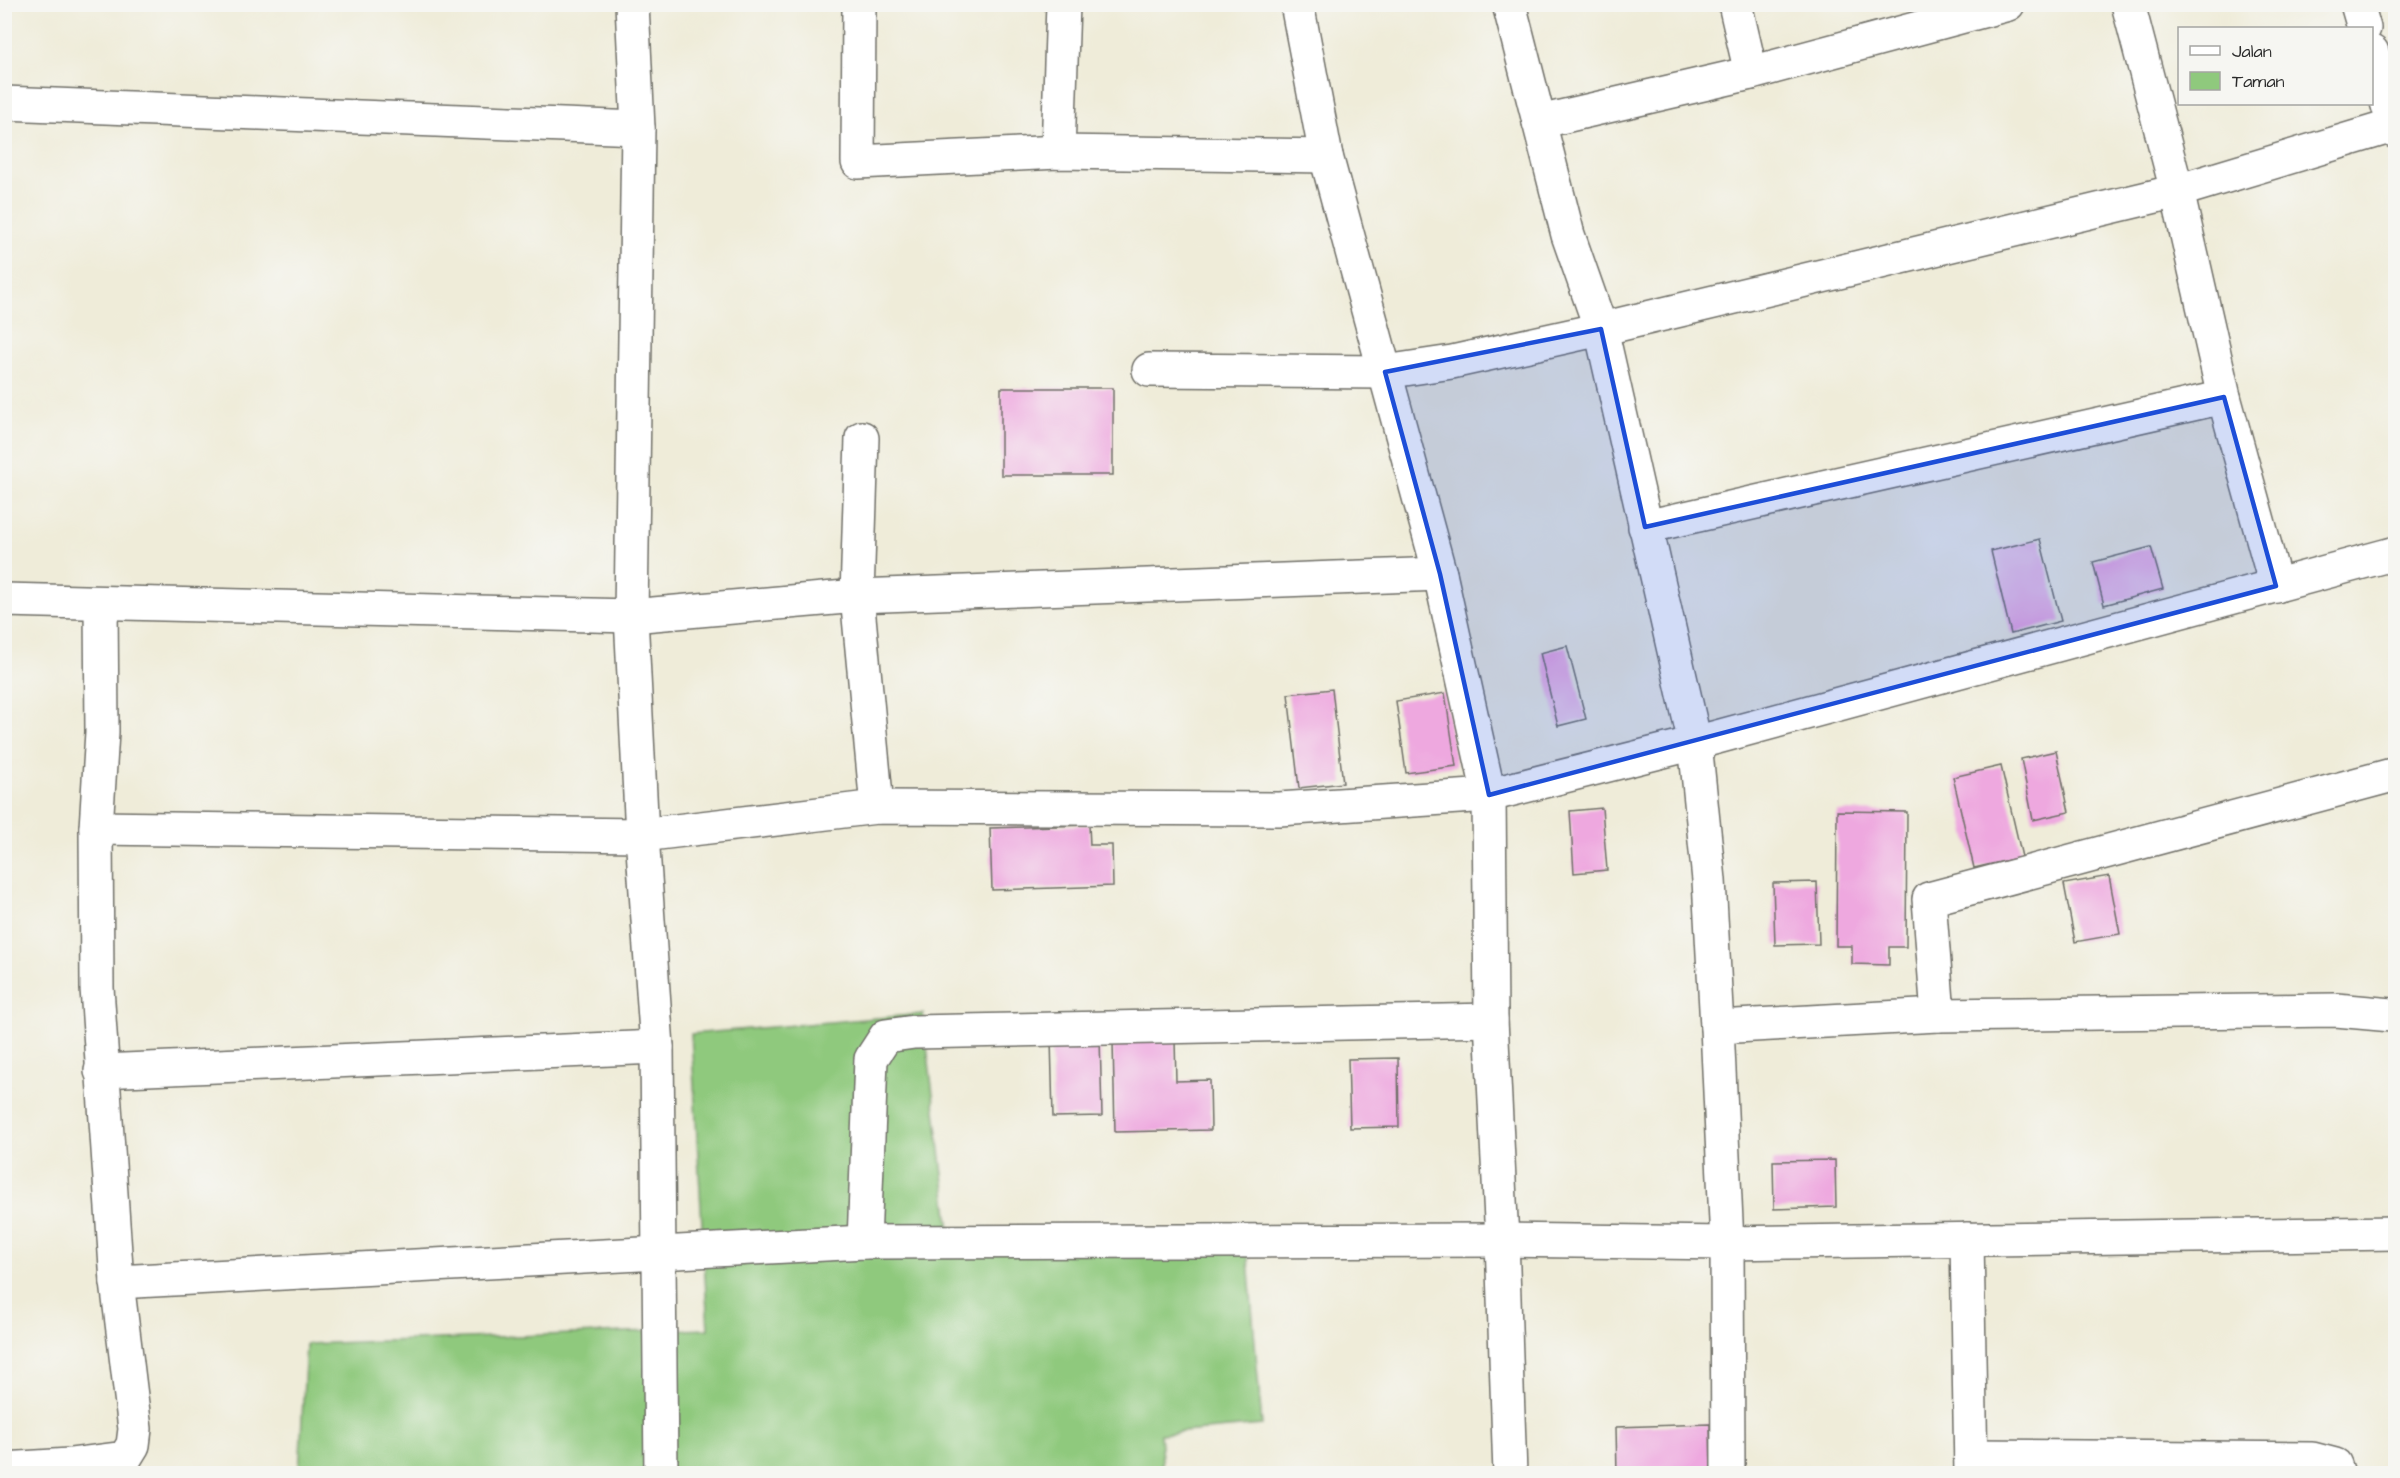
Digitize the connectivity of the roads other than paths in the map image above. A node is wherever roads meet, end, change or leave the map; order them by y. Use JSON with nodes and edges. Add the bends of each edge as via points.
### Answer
{"nodes":[{"id":1,"x":632,"y":4,"type":"edge"},
{"id":2,"x":859,"y":4,"type":"edge"},
{"id":3,"x":1063,"y":4,"type":"edge"},
{"id":4,"x":1297,"y":4,"type":"edge"},
{"id":5,"x":1509,"y":4,"type":"edge"},
{"id":6,"x":1735,"y":4,"type":"edge"},
{"id":7,"x":2008,"y":4,"type":"edge"},
{"id":8,"x":2128,"y":4,"type":"edge"},
{"id":9,"x":2357,"y":4,"type":"edge"},
{"id":10,"x":2364,"y":27,"type":"edge"},
{"id":11,"x":2373,"y":55,"type":"edge"},
{"id":12,"x":1751,"y":73,"type":"junction"},
{"id":13,"x":4,"y":103,"type":"edge"},
{"id":14,"x":1539,"y":122,"type":"junction"},
{"id":15,"x":2395,"y":127,"type":"edge"},
{"id":16,"x":638,"y":128,"type":"junction"},
{"id":17,"x":1058,"y":152,"type":"junction"},
{"id":18,"x":1326,"y":156,"type":"junction"},
{"id":19,"x":2177,"y":191,"type":"junction"},
{"id":20,"x":1602,"y":329,"type":"junction"},
{"id":21,"x":1149,"y":370,"type":"dead end"},
{"id":22,"x":1385,"y":372,"type":"junction"},
{"id":23,"x":2224,"y":397,"type":"junction"},
{"id":24,"x":862,"y":438,"type":"dead end"},
{"id":25,"x":1645,"y":527,"type":"junction"},
{"id":26,"x":2396,"y":553,"type":"edge"},
{"id":27,"x":1440,"y":574,"type":"junction"},
{"id":28,"x":2276,"y":586,"type":"junction"},
{"id":29,"x":857,"y":596,"type":"junction"},
{"id":30,"x":4,"y":600,"type":"edge"},
{"id":31,"x":100,"y":603,"type":"junction"},
{"id":32,"x":631,"y":616,"type":"junction"},
{"id":33,"x":1695,"y":743,"type":"junction"},
{"id":34,"x":2396,"y":774,"type":"edge"},
{"id":35,"x":1489,"y":795,"type":"junction"},
{"id":36,"x":878,"y":807,"type":"junction"},
{"id":37,"x":96,"y":828,"type":"junction"},
{"id":38,"x":642,"y":835,"type":"junction"},
{"id":39,"x":1938,"y":1015,"type":"junction"},
{"id":40,"x":2396,"y":1017,"type":"edge"},
{"id":41,"x":1491,"y":1020,"type":"junction"},
{"id":42,"x":1717,"y":1027,"type":"junction"},
{"id":43,"x":657,"y":1047,"type":"junction"},
{"id":44,"x":101,"y":1071,"type":"junction"},
{"id":45,"x":2396,"y":1233,"type":"edge"},
{"id":46,"x":1967,"y":1239,"type":"junction"},
{"id":47,"x":1502,"y":1240,"type":"junction"},
{"id":48,"x":864,"y":1242,"type":"junction"},
{"id":49,"x":1726,"y":1243,"type":"junction"},
{"id":50,"x":658,"y":1254,"type":"junction"},
{"id":51,"x":117,"y":1282,"type":"junction"},
{"id":52,"x":1971,"y":1465,"type":"edge"},
{"id":53,"x":4,"y":1469,"type":"edge"},
{"id":54,"x":70,"y":1469,"type":"edge"},
{"id":55,"x":661,"y":1473,"type":"edge"},
{"id":56,"x":1510,"y":1473,"type":"edge"},
{"id":57,"x":1728,"y":1473,"type":"edge"},
{"id":58,"x":2338,"y":1473,"type":"edge"}],
"edges":[{"from":1,"to":16,"type":"street"},
{"from":2,"to":17,"type":"street","via":[[858,162]]},
{"from":3,"to":17,"type":"street"},
{"from":4,"to":18,"type":"street"},
{"from":5,"to":14,"type":"street"},
{"from":6,"to":12,"type":"street"},
{"from":7,"to":12,"type":"street"},
{"from":8,"to":19,"type":"street"},
{"from":9,"to":10,"type":"street"},
{"from":11,"to":15,"type":"street"},
{"from":12,"to":14,"type":"street"},
{"from":13,"to":16,"type":"street"},
{"from":14,"to":20,"type":"street","via":[[1568,235]]},
{"from":15,"to":19,"type":"street"},
{"from":16,"to":32,"type":"street"},
{"from":17,"to":18,"type":"street"},
{"from":18,"to":22,"type":"street"},
{"from":19,"to":20,"type":"street"},
{"from":19,"to":23,"type":"street"},
{"from":20,"to":22,"type":"street","via":[[1452,362]]},
{"from":20,"to":25,"type":"street"},
{"from":21,"to":22,"type":"street"},
{"from":22,"to":27,"type":"street"},
{"from":23,"to":25,"type":"street"},
{"from":23,"to":28,"type":"street"},
{"from":24,"to":29,"type":"street"},
{"from":25,"to":33,"type":"street"},
{"from":26,"to":28,"type":"street"},
{"from":27,"to":29,"type":"street"},
{"from":27,"to":35,"type":"street"},
{"from":28,"to":33,"type":"street"},
{"from":29,"to":32,"type":"street"},
{"from":29,"to":36,"type":"street"},
{"from":30,"to":31,"type":"street"},
{"from":31,"to":32,"type":"street"},
{"from":31,"to":37,"type":"street","via":[[102,732]]},
{"from":32,"to":38,"type":"street"},
{"from":33,"to":35,"type":"street"},
{"from":33,"to":42,"type":"street","via":[[1709,880]]},
{"from":34,"to":39,"type":"street","via":[[1929,899]]},
{"from":35,"to":36,"type":"street","via":[[1279,809]]},
{"from":35,"to":41,"type":"street"},
{"from":36,"to":38,"type":"street"},
{"from":37,"to":38,"type":"street"},
{"from":37,"to":44,"type":"street"},
{"from":38,"to":43,"type":"street"},
{"from":39,"to":40,"type":"street","via":[[2336,1010]]},
{"from":39,"to":42,"type":"street"},
{"from":41,"to":47,"type":"street"},
{"from":41,"to":48,"type":"street","via":[[914,1032],[886,1036],[870,1059]]},
{"from":42,"to":49,"type":"street"},
{"from":43,"to":44,"type":"street"},
{"from":43,"to":50,"type":"street"},
{"from":44,"to":51,"type":"street"},
{"from":45,"to":46,"type":"street"},
{"from":46,"to":49,"type":"street"},
{"from":46,"to":52,"type":"street"},
{"from":47,"to":48,"type":"street"},
{"from":47,"to":49,"type":"street"},
{"from":47,"to":56,"type":"street"},
{"from":48,"to":50,"type":"street"},
{"from":49,"to":57,"type":"street"},
{"from":50,"to":51,"type":"street"},
{"from":50,"to":55,"type":"street"},
{"from":51,"to":54,"type":"street","via":[[135,1429],[133,1446],[125,1458]]},
{"from":52,"to":58,"type":"street","via":[[2312,1459],[2335,1465]]},
{"from":53,"to":54,"type":"street"}]}
